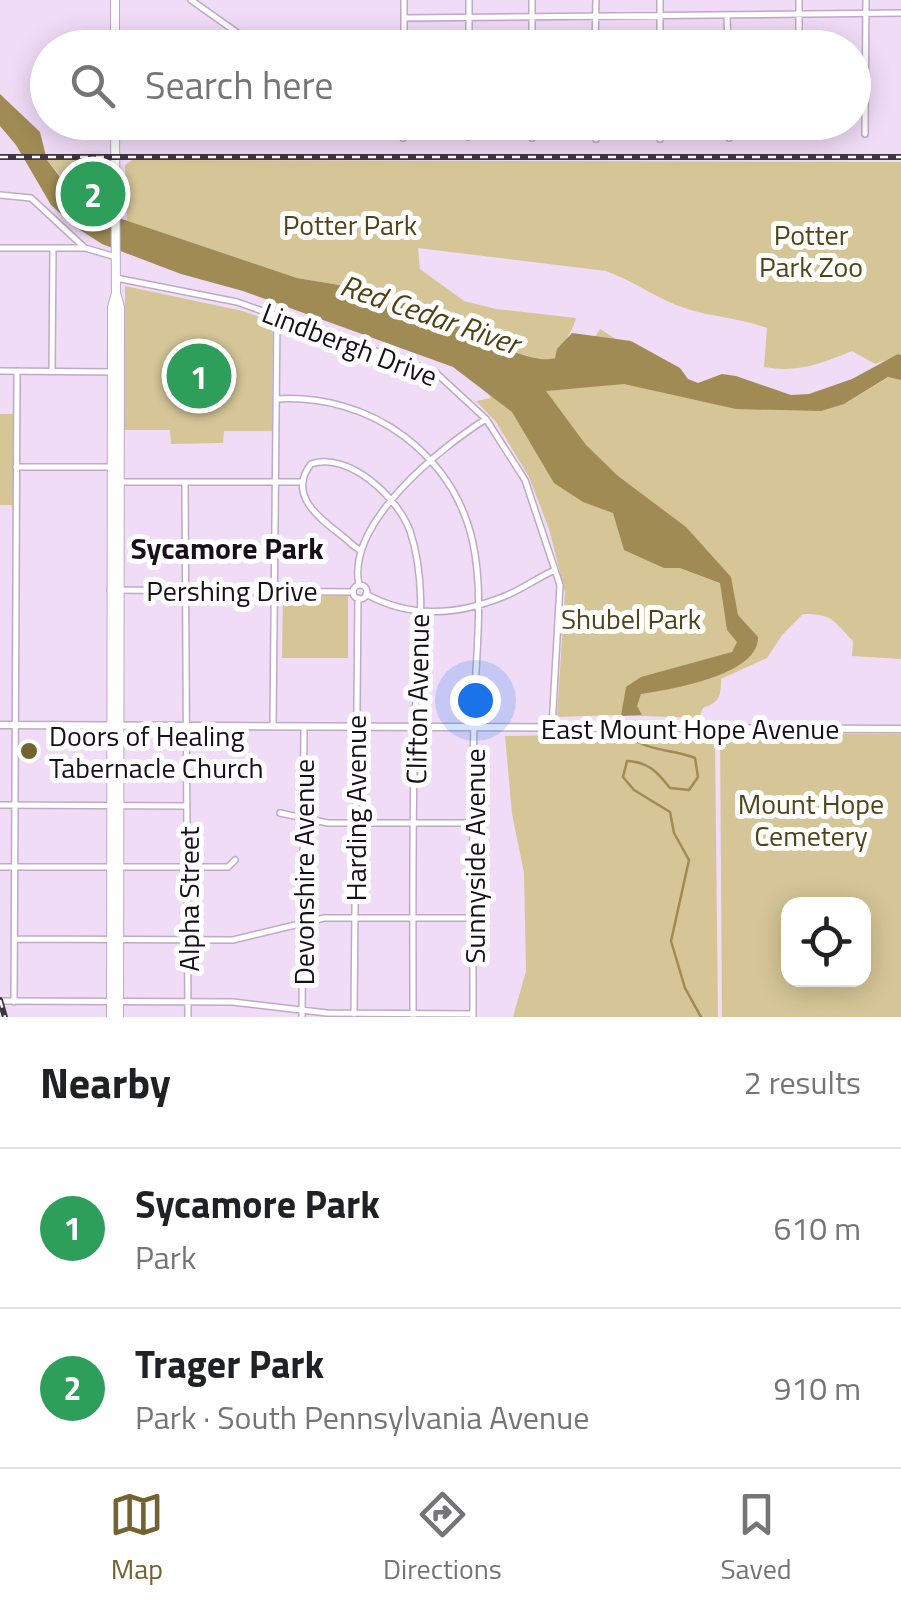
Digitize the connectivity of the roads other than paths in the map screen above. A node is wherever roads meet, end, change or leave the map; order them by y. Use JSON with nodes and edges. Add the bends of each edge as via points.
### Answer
{"nodes":[{"id":1,"x":115,"y":0,"type":"edge"},
{"id":2,"x":192,"y":0,"type":"edge"},
{"id":3,"x":404,"y":0,"type":"edge"},
{"id":4,"x":469,"y":0,"type":"edge"},
{"id":5,"x":532,"y":0,"type":"edge"},
{"id":6,"x":596,"y":0,"type":"edge"},
{"id":7,"x":660,"y":0,"type":"edge"},
{"id":8,"x":799,"y":0,"type":"edge"},
{"id":9,"x":866,"y":0,"type":"edge"},
{"id":10,"x":866,"y":13,"type":"junction"},
{"id":11,"x":901,"y":13,"type":"edge"},
{"id":12,"x":799,"y":14,"type":"junction"},
{"id":13,"x":727,"y":15,"type":"junction"},
{"id":14,"x":596,"y":16,"type":"junction"},
{"id":15,"x":660,"y":16,"type":"junction"},
{"id":16,"x":532,"y":17,"type":"junction"},
{"id":17,"x":404,"y":18,"type":"junction"},
{"id":18,"x":468,"y":18,"type":"junction"},
{"id":19,"x":115,"y":30,"type":"edge"},
{"id":20,"x":234,"y":30,"type":"edge"},
{"id":21,"x":404,"y":30,"type":"edge"},
{"id":22,"x":468,"y":30,"type":"edge"},
{"id":23,"x":532,"y":30,"type":"edge"},
{"id":24,"x":596,"y":30,"type":"edge"},
{"id":25,"x":660,"y":30,"type":"edge"},
{"id":26,"x":727,"y":30,"type":"edge"},
{"id":27,"x":799,"y":30,"type":"edge"},
{"id":28,"x":866,"y":30,"type":"edge"},
{"id":29,"x":115,"y":140,"type":"edge"},
{"id":30,"x":0,"y":195,"type":"edge"},
{"id":31,"x":0,"y":248,"type":"edge"},
{"id":32,"x":53,"y":248,"type":"junction"},
{"id":33,"x":85,"y":248,"type":"junction"},
{"id":34,"x":116,"y":254,"type":"junction"},
{"id":35,"x":116,"y":278,"type":"junction"},
{"id":36,"x":277,"y":316,"type":"junction"},
{"id":37,"x":0,"y":370,"type":"edge"},
{"id":38,"x":17,"y":371,"type":"junction"},
{"id":39,"x":52,"y":371,"type":"junction"},
{"id":40,"x":116,"y":372,"type":"junction"},
{"id":41,"x":276,"y":399,"type":"junction"},
{"id":42,"x":486,"y":419,"type":"junction"},
{"id":43,"x":432,"y":458,"type":"junction"},
{"id":44,"x":115,"y":467,"type":"junction"},
{"id":45,"x":16,"y":468,"type":"junction"},
{"id":46,"x":115,"y":482,"type":"junction"},
{"id":47,"x":186,"y":482,"type":"junction"},
{"id":48,"x":302,"y":482,"type":"junction"},
{"id":49,"x":276,"y":483,"type":"junction"},
{"id":50,"x":392,"y":501,"type":"junction"},
{"id":51,"x":360,"y":550,"type":"junction"},
{"id":52,"x":555,"y":570,"type":"junction"},
{"id":53,"x":359,"y":585,"type":"junction"},
{"id":54,"x":114,"y":590,"type":"junction"},
{"id":55,"x":184,"y":590,"type":"junction"},
{"id":56,"x":274,"y":590,"type":"junction"},
{"id":57,"x":353,"y":592,"type":"junction"},
{"id":58,"x":366,"y":594,"type":"junction"},
{"id":59,"x":358,"y":598,"type":"junction"},
{"id":60,"x":480,"y":604,"type":"junction"},
{"id":61,"x":419,"y":612,"type":"junction"},
{"id":62,"x":0,"y":726,"type":"edge"},
{"id":63,"x":15,"y":726,"type":"junction"},
{"id":64,"x":114,"y":726,"type":"junction"},
{"id":65,"x":186,"y":726,"type":"junction"},
{"id":66,"x":274,"y":726,"type":"junction"},
{"id":67,"x":304,"y":726,"type":"junction"},
{"id":68,"x":355,"y":726,"type":"junction"},
{"id":69,"x":414,"y":726,"type":"junction"},
{"id":70,"x":474,"y":726,"type":"junction"},
{"id":71,"x":552,"y":727,"type":"junction"},
{"id":72,"x":901,"y":729,"type":"edge"},
{"id":73,"x":0,"y":805,"type":"edge"},
{"id":74,"x":15,"y":805,"type":"junction"},
{"id":75,"x":115,"y":806,"type":"junction"},
{"id":76,"x":188,"y":806,"type":"junction"},
{"id":77,"x":280,"y":813,"type":"dead end"},
{"id":78,"x":304,"y":819,"type":"junction"},
{"id":79,"x":474,"y":823,"type":"junction"},
{"id":80,"x":355,"y":824,"type":"junction"},
{"id":81,"x":414,"y":824,"type":"junction"},
{"id":82,"x":235,"y":860,"type":"dead end"},
{"id":83,"x":0,"y":867,"type":"edge"},
{"id":84,"x":14,"y":867,"type":"junction"},
{"id":85,"x":188,"y":867,"type":"junction"},
{"id":86,"x":115,"y":868,"type":"junction"},
{"id":87,"x":414,"y":918,"type":"junction"},
{"id":88,"x":474,"y":918,"type":"junction"},
{"id":89,"x":355,"y":919,"type":"junction"},
{"id":90,"x":303,"y":924,"type":"junction"},
{"id":91,"x":14,"y":939,"type":"junction"},
{"id":92,"x":115,"y":940,"type":"junction"},
{"id":93,"x":188,"y":940,"type":"junction"},
{"id":94,"x":0,"y":1002,"type":"edge"},
{"id":95,"x":14,"y":1002,"type":"junction"},
{"id":96,"x":115,"y":1002,"type":"junction"},
{"id":97,"x":188,"y":1002,"type":"junction"},
{"id":98,"x":302,"y":1014,"type":"edge"},
{"id":99,"x":354,"y":1015,"type":"edge"},
{"id":100,"x":414,"y":1015,"type":"edge"},
{"id":101,"x":473,"y":1015,"type":"edge"},
{"id":102,"x":115,"y":1017,"type":"edge"},
{"id":103,"x":188,"y":1017,"type":"edge"}],
"edges":[{"from":1,"to":19,"type":"main road"},
{"from":2,"to":20,"type":"street"},
{"from":3,"to":17,"type":"street"},
{"from":4,"to":18,"type":"street"},
{"from":5,"to":16,"type":"street"},
{"from":6,"to":14,"type":"street"},
{"from":7,"to":15,"type":"street"},
{"from":8,"to":12,"type":"street"},
{"from":9,"to":10,"type":"street"},
{"from":10,"to":11,"type":"street"},
{"from":10,"to":12,"type":"street"},
{"from":10,"to":28,"type":"street"},
{"from":12,"to":13,"type":"street"},
{"from":12,"to":27,"type":"street"},
{"from":13,"to":15,"type":"street"},
{"from":13,"to":26,"type":"street"},
{"from":14,"to":15,"type":"street"},
{"from":14,"to":16,"type":"street"},
{"from":14,"to":24,"type":"street"},
{"from":15,"to":25,"type":"street"},
{"from":16,"to":18,"type":"street"},
{"from":16,"to":23,"type":"street"},
{"from":17,"to":18,"type":"street"},
{"from":17,"to":21,"type":"street"},
{"from":18,"to":22,"type":"street"},
{"from":29,"to":34,"type":"main road"},
{"from":30,"to":33,"type":"street","via":[[31,198]]},
{"from":31,"to":32,"type":"street"},
{"from":32,"to":33,"type":"street"},
{"from":32,"to":39,"type":"street"},
{"from":33,"to":34,"type":"street"},
{"from":34,"to":35,"type":"main road"},
{"from":35,"to":36,"type":"street","name":"Lindbergh Drive"},
{"from":35,"to":40,"type":"main road"},
{"from":36,"to":41,"type":"street"},
{"from":36,"to":42,"type":"street","name":"Lindbergh Drive","via":[[435,372]]},
{"from":37,"to":38,"type":"street"},
{"from":38,"to":39,"type":"street"},
{"from":38,"to":45,"type":"street"},
{"from":39,"to":40,"type":"street"},
{"from":40,"to":44,"type":"main road"},
{"from":41,"to":43,"type":"street","name":"Sunnyside Avenue","via":[[358,410]]},
{"from":41,"to":49,"type":"street"},
{"from":42,"to":43,"type":"street"},
{"from":42,"to":52,"type":"street","name":"Lindbergh Drive","via":[[525,480]]},
{"from":43,"to":50,"type":"street"},
{"from":43,"to":60,"type":"street","name":"Sunnyside Avenue","via":[[470,531]]},
{"from":44,"to":45,"type":"street"},
{"from":44,"to":46,"type":"main road"},
{"from":45,"to":63,"type":"street"},
{"from":46,"to":47,"type":"street"},
{"from":46,"to":54,"type":"main road"},
{"from":47,"to":49,"type":"street"},
{"from":47,"to":55,"type":"street","name":"Alpha Street"},
{"from":48,"to":49,"type":"street"},
{"from":48,"to":50,"type":"street","name":"Clifton Avenue","via":[[311,464],[327,461],[360,474]]},
{"from":48,"to":51,"type":"street","via":[[314,513]]},
{"from":49,"to":56,"type":"street"},
{"from":50,"to":51,"type":"street"},
{"from":50,"to":61,"type":"street","name":"Clifton Avenue","via":[[414,548]]},
{"from":51,"to":53,"type":"street"},
{"from":52,"to":60,"type":"street"},
{"from":52,"to":71,"type":"street","name":"Lindbergh Drive","via":[[561,595]]},
{"from":53,"to":57,"type":"street"},
{"from":53,"to":58,"type":"street"},
{"from":54,"to":55,"type":"street","name":"Pershing Drive"},
{"from":54,"to":64,"type":"main road"},
{"from":55,"to":56,"type":"street","name":"Pershing Drive"},
{"from":55,"to":65,"type":"street","name":"Alpha Street"},
{"from":56,"to":57,"type":"street","name":"Pershing Drive"},
{"from":56,"to":66,"type":"street"},
{"from":57,"to":59,"type":"street"},
{"from":58,"to":59,"type":"street"},
{"from":58,"to":61,"type":"street"},
{"from":59,"to":68,"type":"street","name":"Harding Avenue"},
{"from":60,"to":61,"type":"street"},
{"from":60,"to":70,"type":"street","name":"Sunnyside Avenue"},
{"from":61,"to":69,"type":"street","name":"Clifton Avenue"},
{"from":62,"to":63,"type":"street","name":"East Mount Hope Avenue"},
{"from":63,"to":64,"type":"street","name":"East Mount Hope Avenue"},
{"from":63,"to":74,"type":"street"},
{"from":64,"to":65,"type":"street","name":"East Mount Hope Avenue"},
{"from":64,"to":75,"type":"main road"},
{"from":65,"to":66,"type":"street","name":"East Mount Hope Avenue"},
{"from":65,"to":76,"type":"street","name":"Alpha Street"},
{"from":66,"to":67,"type":"street","name":"East Mount Hope Avenue"},
{"from":67,"to":68,"type":"street","name":"East Mount Hope Avenue"},
{"from":67,"to":78,"type":"street","name":"Devonshire Avenue"},
{"from":68,"to":69,"type":"street","name":"East Mount Hope Avenue"},
{"from":68,"to":80,"type":"street","name":"Harding Avenue"},
{"from":69,"to":70,"type":"street","name":"East Mount Hope Avenue"},
{"from":69,"to":81,"type":"street","name":"Clifton Avenue"},
{"from":70,"to":71,"type":"street","name":"East Mount Hope Avenue"},
{"from":70,"to":79,"type":"street","name":"Sunnyside Avenue"},
{"from":71,"to":72,"type":"street","name":"East Mount Hope Avenue"},
{"from":73,"to":74,"type":"street"},
{"from":74,"to":75,"type":"street"},
{"from":74,"to":84,"type":"street"},
{"from":75,"to":76,"type":"street"},
{"from":75,"to":86,"type":"main road"},
{"from":76,"to":85,"type":"street","name":"Alpha Street"},
{"from":77,"to":78,"type":"street"},
{"from":78,"to":80,"type":"street"},
{"from":78,"to":90,"type":"street","name":"Devonshire Avenue"},
{"from":79,"to":81,"type":"street"},
{"from":79,"to":88,"type":"street","name":"Sunnyside Avenue"},
{"from":80,"to":81,"type":"street"},
{"from":80,"to":89,"type":"street","name":"Harding Avenue"},
{"from":81,"to":87,"type":"street","name":"Clifton Avenue"},
{"from":82,"to":85,"type":"street","via":[[228,867]]},
{"from":83,"to":84,"type":"street"},
{"from":84,"to":86,"type":"street"},
{"from":84,"to":91,"type":"street"},
{"from":85,"to":86,"type":"street"},
{"from":85,"to":93,"type":"street","name":"Alpha Street"},
{"from":86,"to":92,"type":"main road"},
{"from":87,"to":88,"type":"street"},
{"from":87,"to":89,"type":"street"},
{"from":87,"to":100,"type":"street","name":"Clifton Avenue"},
{"from":88,"to":101,"type":"street","name":"Sunnyside Avenue"},
{"from":89,"to":90,"type":"street"},
{"from":89,"to":99,"type":"street","name":"Harding Avenue"},
{"from":90,"to":93,"type":"street","via":[[240,939]]},
{"from":90,"to":98,"type":"street","name":"Devonshire Avenue"},
{"from":91,"to":92,"type":"street"},
{"from":91,"to":95,"type":"street"},
{"from":92,"to":93,"type":"street"},
{"from":92,"to":96,"type":"main road"},
{"from":93,"to":97,"type":"street","name":"Alpha Street"},
{"from":94,"to":95,"type":"street"},
{"from":95,"to":96,"type":"street"},
{"from":96,"to":97,"type":"street"},
{"from":96,"to":102,"type":"main road"},
{"from":97,"to":98,"type":"street"},
{"from":97,"to":103,"type":"street","name":"Alpha Street"},
{"from":98,"to":99,"type":"street"},
{"from":99,"to":100,"type":"street"},
{"from":100,"to":101,"type":"street"}]}
